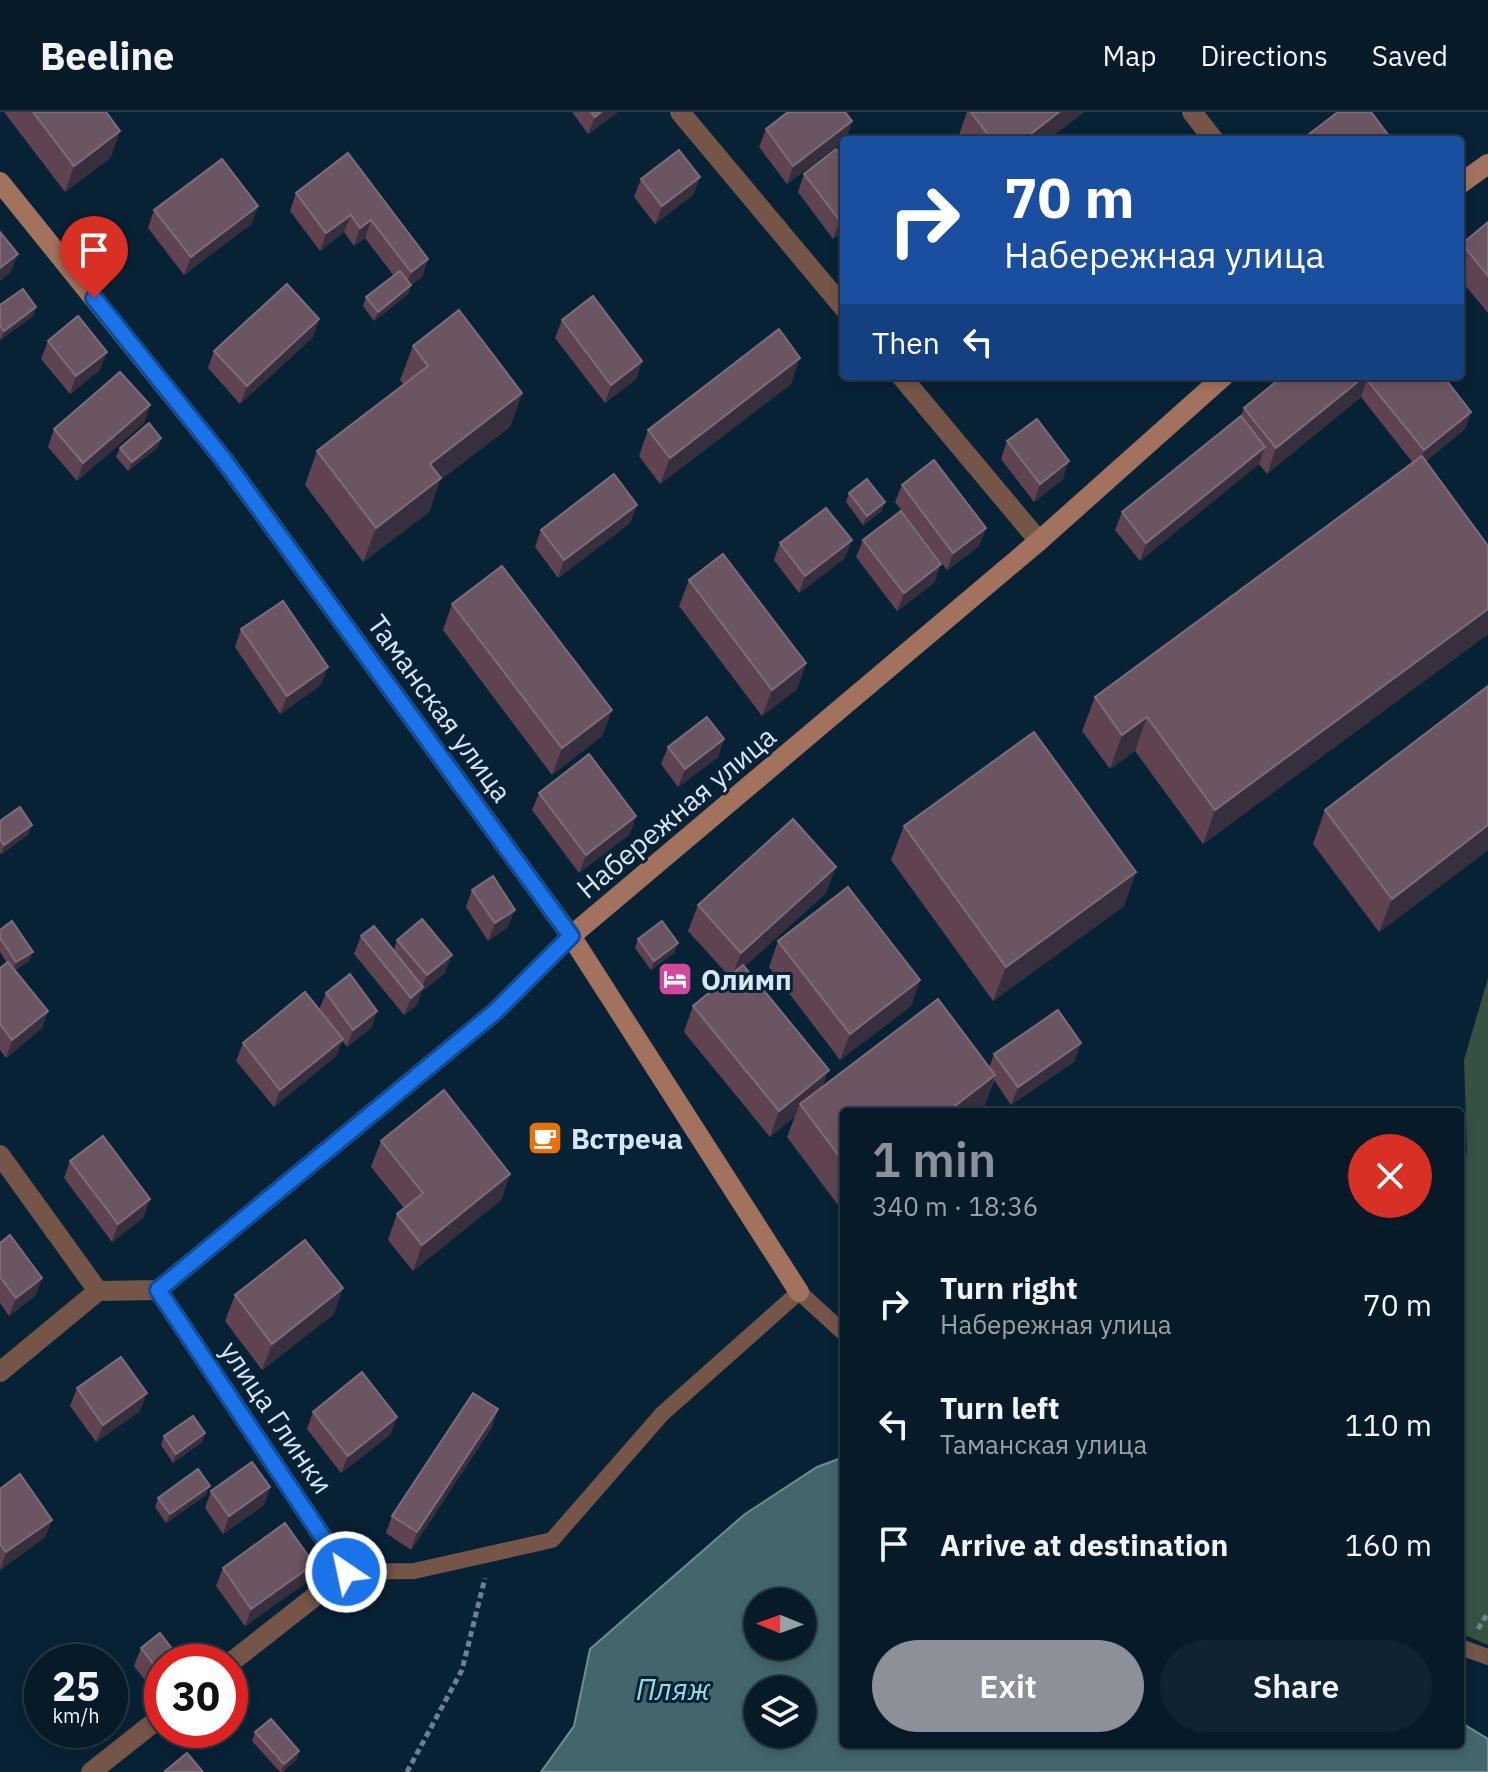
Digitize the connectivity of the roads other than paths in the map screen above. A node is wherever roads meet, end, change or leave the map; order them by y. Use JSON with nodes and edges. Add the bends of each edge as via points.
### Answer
{"nodes":[{"id":1,"x":680,"y":112,"type":"edge"},
{"id":2,"x":1192,"y":112,"type":"edge"},
{"id":3,"x":1211,"y":136,"type":"edge"},
{"id":4,"x":1488,"y":164,"type":"edge"},
{"id":5,"x":1464,"y":181,"type":"edge"},
{"id":6,"x":0,"y":182,"type":"edge"},
{"id":7,"x":840,"y":303,"type":"edge"},
{"id":8,"x":904,"y":380,"type":"edge"},
{"id":9,"x":1220,"y":380,"type":"edge"},
{"id":10,"x":1039,"y":541,"type":"junction"},
{"id":11,"x":571,"y":936,"type":"junction"},
{"id":12,"x":0,"y":1155,"type":"edge"},
{"id":13,"x":158,"y":1290,"type":"junction"},
{"id":14,"x":98,"y":1291,"type":"junction"},
{"id":15,"x":799,"y":1292,"type":"junction"},
{"id":16,"x":840,"y":1329,"type":"edge"},
{"id":17,"x":0,"y":1372,"type":"edge"},
{"id":18,"x":346,"y":1572,"type":"junction"},
{"id":19,"x":1464,"y":1648,"type":"edge"},
{"id":20,"x":248,"y":1649,"type":"edge"},
{"id":21,"x":1488,"y":1657,"type":"edge"},
{"id":22,"x":144,"y":1730,"type":"edge"},
{"id":23,"x":91,"y":1772,"type":"edge"}],
"edges":[{"from":1,"to":7,"type":"street"},
{"from":2,"to":3,"type":"street"},
{"from":4,"to":5,"type":"street"},
{"from":6,"to":11,"type":"street","name":"Таманская улица","via":[[224,460]]},
{"from":8,"to":10,"type":"street"},
{"from":9,"to":10,"type":"street","name":"Набережная улица"},
{"from":10,"to":11,"type":"street","name":"Набережная улица"},
{"from":11,"to":13,"type":"street","name":"Набережная улица","via":[[496,1011]]},
{"from":11,"to":15,"type":"street","name":"Таманская улица"},
{"from":12,"to":14,"type":"street"},
{"from":13,"to":14,"type":"street"},
{"from":13,"to":18,"type":"street","name":"улица Глинки"},
{"from":14,"to":17,"type":"street"},
{"from":15,"to":16,"type":"lane"},
{"from":15,"to":18,"type":"lane","via":[[662,1414],[552,1540],[414,1571]]},
{"from":18,"to":20,"type":"street"},
{"from":19,"to":21,"type":"lane"},
{"from":22,"to":23,"type":"street"}]}
